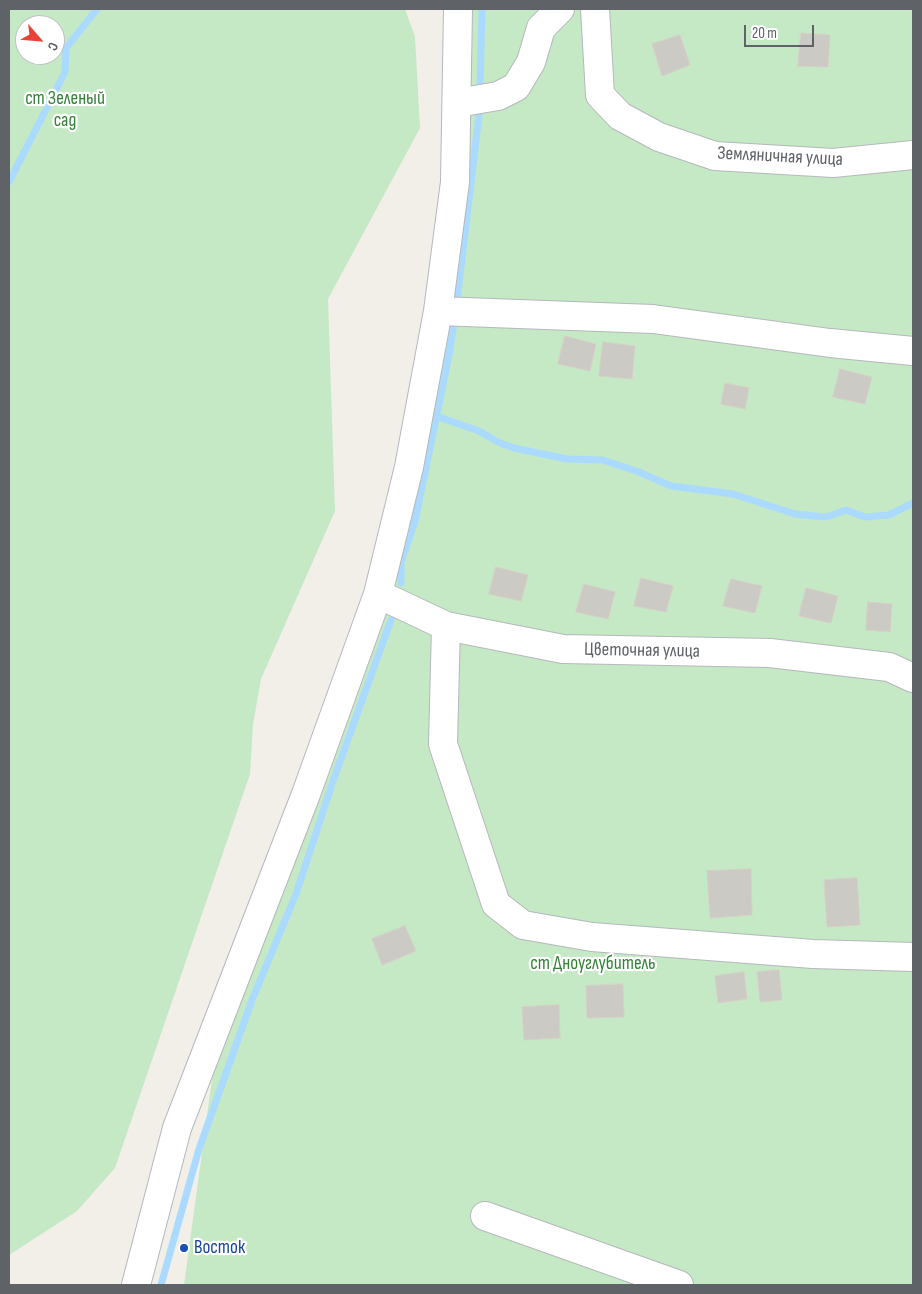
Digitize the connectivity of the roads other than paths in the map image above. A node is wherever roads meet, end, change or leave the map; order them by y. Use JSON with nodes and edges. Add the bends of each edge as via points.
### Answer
{"nodes":[{"id":1,"x":458,"y":9,"type":"edge"},
{"id":2,"x":560,"y":9,"type":"edge"},
{"id":3,"x":595,"y":9,"type":"edge"},
{"id":4,"x":457,"y":102,"type":"junction"},
{"id":5,"x":913,"y":155,"type":"edge"},
{"id":6,"x":438,"y":311,"type":"junction"},
{"id":7,"x":913,"y":351,"type":"edge"},
{"id":8,"x":378,"y":594,"type":"junction"},
{"id":9,"x":446,"y":626,"type":"junction"},
{"id":10,"x":913,"y":678,"type":"edge"},
{"id":11,"x":913,"y":957,"type":"edge"},
{"id":12,"x":485,"y":1216,"type":"dead end"},
{"id":13,"x":136,"y":1285,"type":"edge"},
{"id":14,"x":679,"y":1285,"type":"edge"}],
"edges":[{"from":1,"to":4,"type":"street"},
{"from":2,"to":4,"type":"street","via":[[541,28],[531,62],[516,87],[498,96]]},
{"from":3,"to":5,"type":"street","name":"Земляничная улица","via":[[600,94],[620,116],[660,137],[715,156],[832,163]]},
{"from":4,"to":6,"type":"street","via":[[455,182]]},
{"from":6,"to":7,"type":"street","via":[[653,319]]},
{"from":6,"to":8,"type":"street","via":[[409,467]]},
{"from":8,"to":9,"type":"street","name":"Цветочная улица"},
{"from":8,"to":13,"type":"street","via":[[306,794],[177,1128]]},
{"from":9,"to":10,"type":"street","name":"Цветочная улица","via":[[563,649],[770,653],[889,668]]},
{"from":9,"to":11,"type":"street","via":[[444,744],[496,904],[523,925],[592,937],[813,954]]},
{"from":12,"to":14,"type":"street"}]}
